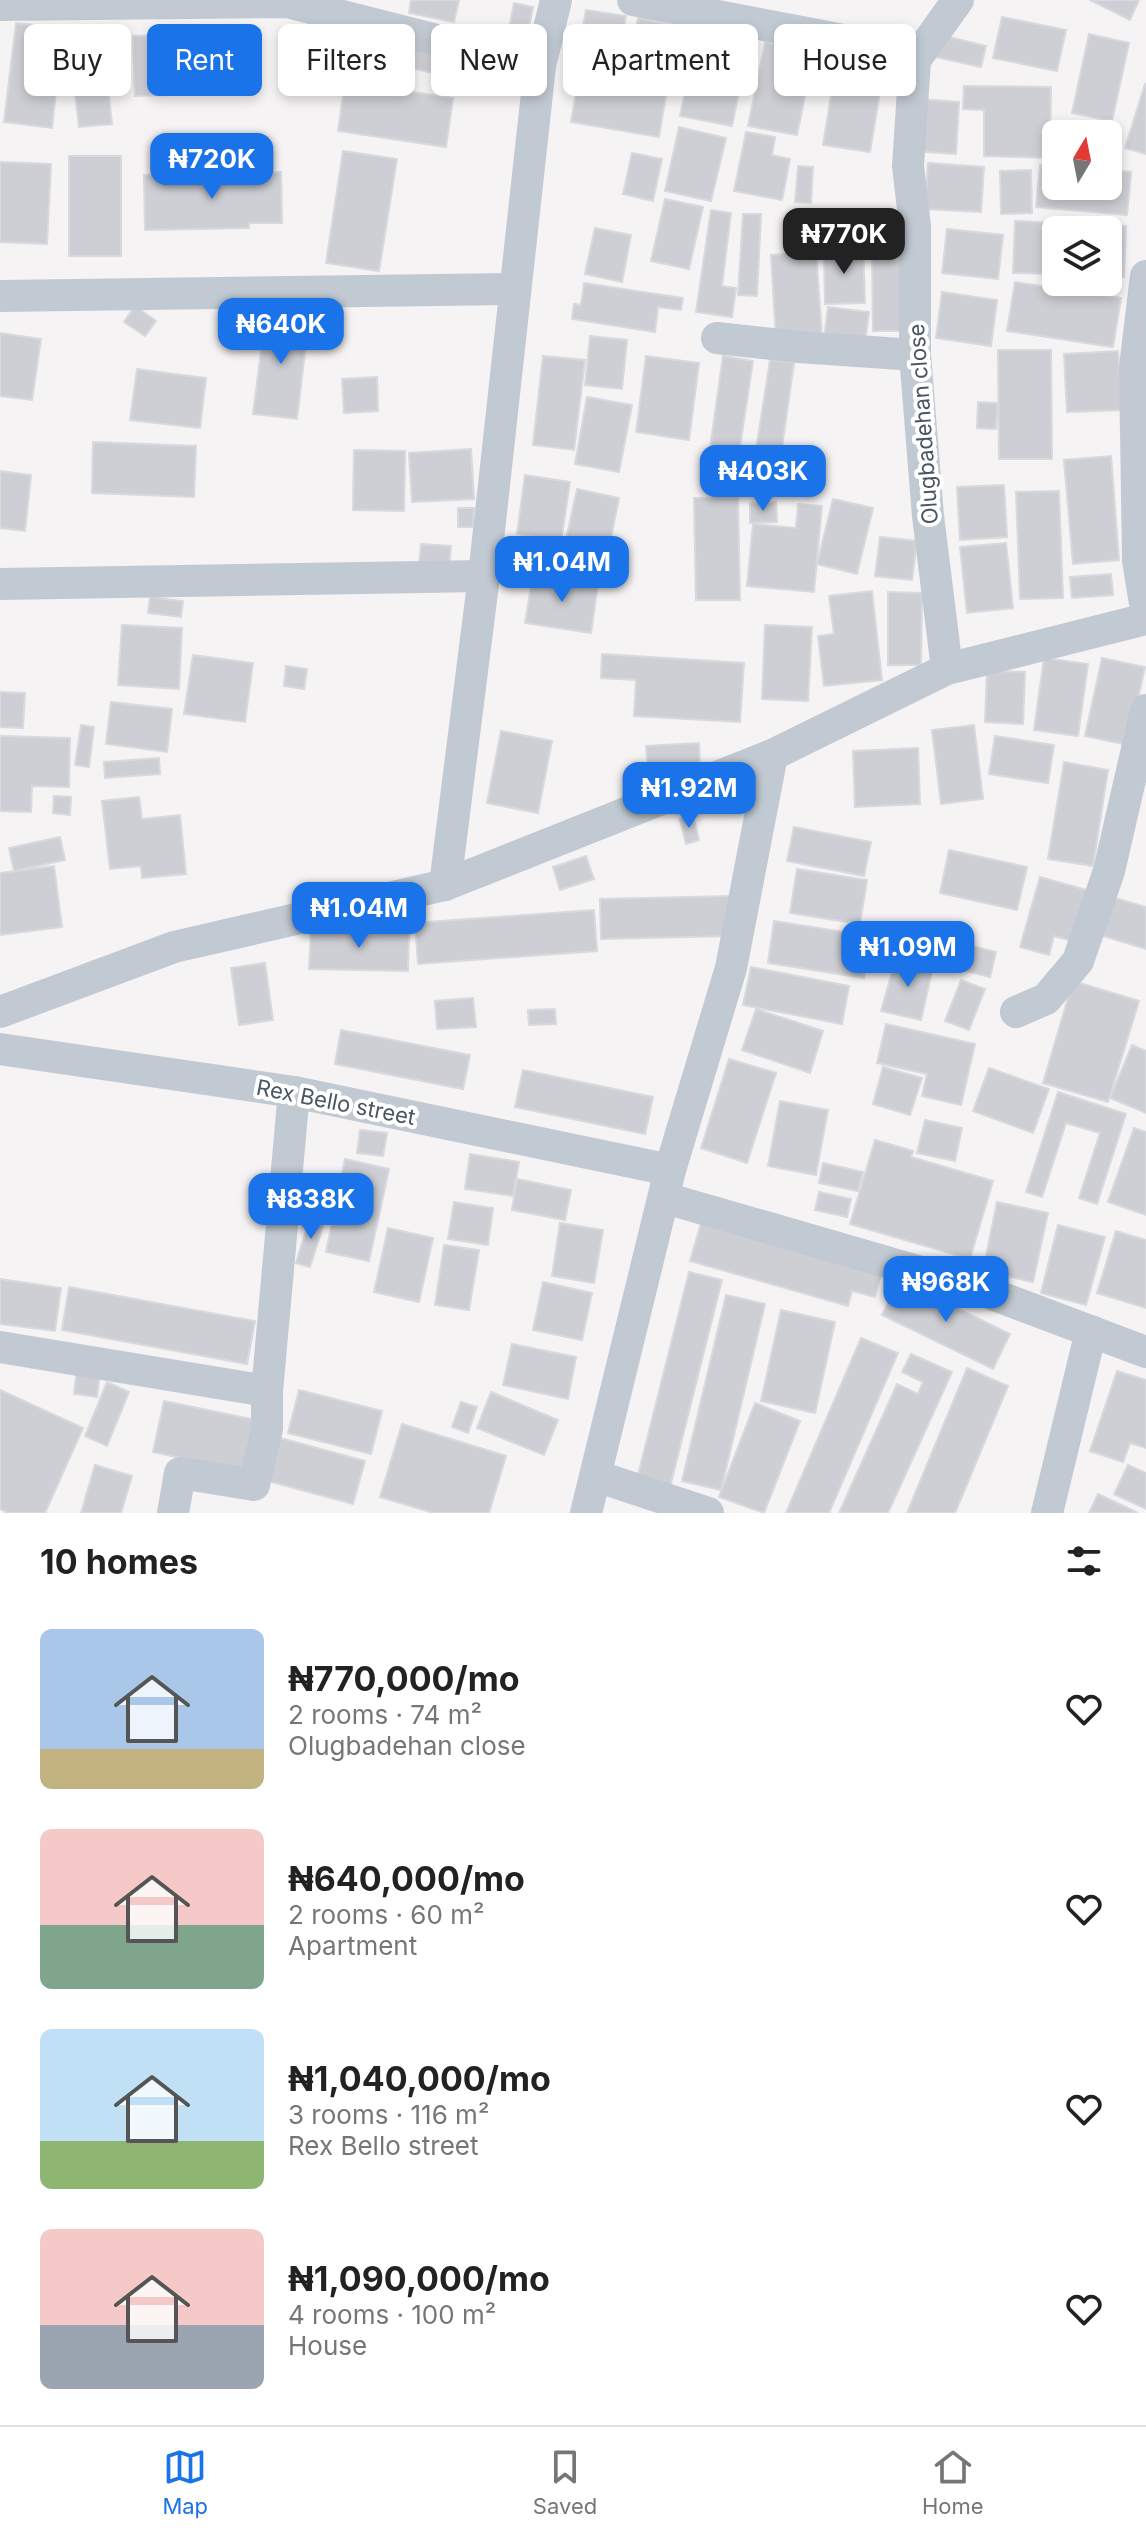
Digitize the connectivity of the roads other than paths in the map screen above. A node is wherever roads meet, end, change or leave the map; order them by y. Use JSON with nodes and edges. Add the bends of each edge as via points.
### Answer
{"nodes":[{"id":1,"x":556,"y":0,"type":"edge"},
{"id":2,"x":633,"y":0,"type":"edge"},
{"id":3,"x":958,"y":0,"type":"edge"},
{"id":4,"x":0,"y":5,"type":"edge"},
{"id":5,"x":774,"y":27,"type":"edge"},
{"id":6,"x":547,"y":37,"type":"edge"},
{"id":7,"x":431,"y":38,"type":"edge"},
{"id":8,"x":916,"y":59,"type":"edge"},
{"id":9,"x":537,"y":96,"type":"edge"},
{"id":10,"x":913,"y":96,"type":"edge"},
{"id":11,"x":1146,"y":276,"type":"edge"},
{"id":12,"x":514,"y":289,"type":"junction"},
{"id":13,"x":0,"y":296,"type":"edge"},
{"id":14,"x":717,"y":338,"type":"dead end"},
{"id":15,"x":915,"y":355,"type":"junction"},
{"id":16,"x":1142,"y":558,"type":"edge"},
{"id":17,"x":484,"y":576,"type":"junction"},
{"id":18,"x":0,"y":584,"type":"edge"},
{"id":19,"x":1146,"y":610,"type":"edge"},
{"id":20,"x":1146,"y":619,"type":"edge"},
{"id":21,"x":947,"y":669,"type":"junction"},
{"id":22,"x":1146,"y":710,"type":"edge"},
{"id":23,"x":772,"y":755,"type":"junction"},
{"id":24,"x":445,"y":885,"type":"junction"},
{"id":25,"x":0,"y":1012,"type":"edge"},
{"id":26,"x":1016,"y":1012,"type":"dead end"},
{"id":27,"x":0,"y":1049,"type":"edge"},
{"id":28,"x":294,"y":1092,"type":"junction"},
{"id":29,"x":668,"y":1184,"type":"junction"},
{"id":30,"x":1091,"y":1331,"type":"junction"},
{"id":31,"x":0,"y":1347,"type":"edge"},
{"id":32,"x":1146,"y":1352,"type":"edge"},
{"id":33,"x":267,"y":1391,"type":"junction"},
{"id":34,"x":596,"y":1476,"type":"junction"},
{"id":35,"x":173,"y":1513,"type":"edge"},
{"id":36,"x":586,"y":1513,"type":"edge"},
{"id":37,"x":708,"y":1513,"type":"edge"},
{"id":38,"x":1047,"y":1513,"type":"edge"}],
"edges":[{"from":1,"to":6,"type":"street"},
{"from":2,"to":5,"type":"street"},
{"from":3,"to":8,"type":"street"},
{"from":4,"to":7,"type":"street","via":[[287,2]]},
{"from":9,"to":12,"type":"street"},
{"from":10,"to":15,"type":"street","name":"Olugbadehan close","via":[[908,166],[915,226]]},
{"from":11,"to":16,"type":"street","via":[[1135,367]]},
{"from":12,"to":13,"type":"street"},
{"from":12,"to":17,"type":"street"},
{"from":14,"to":15,"type":"street"},
{"from":15,"to":21,"type":"street","name":"Olugbadehan close"},
{"from":16,"to":19,"type":"street"},
{"from":17,"to":18,"type":"street"},
{"from":17,"to":24,"type":"street"},
{"from":20,"to":21,"type":"street"},
{"from":21,"to":23,"type":"street"},
{"from":22,"to":26,"type":"street","via":[[1109,871],[1078,961],[1046,999]]},
{"from":23,"to":24,"type":"street"},
{"from":23,"to":29,"type":"street","via":[[731,968]]},
{"from":24,"to":25,"type":"street","via":[[174,947]]},
{"from":27,"to":28,"type":"street","name":"Rex Bello street"},
{"from":28,"to":29,"type":"street","name":"Rex Bello street"},
{"from":28,"to":33,"type":"street"},
{"from":29,"to":30,"type":"street","name":"Rex Bello street"},
{"from":29,"to":34,"type":"street"},
{"from":30,"to":32,"type":"street","name":"Rex Bello street"},
{"from":30,"to":38,"type":"street"},
{"from":31,"to":33,"type":"street"},
{"from":33,"to":35,"type":"street","via":[[267,1429],[254,1485],[180,1473]]},
{"from":34,"to":36,"type":"street"},
{"from":34,"to":37,"type":"street"}]}
